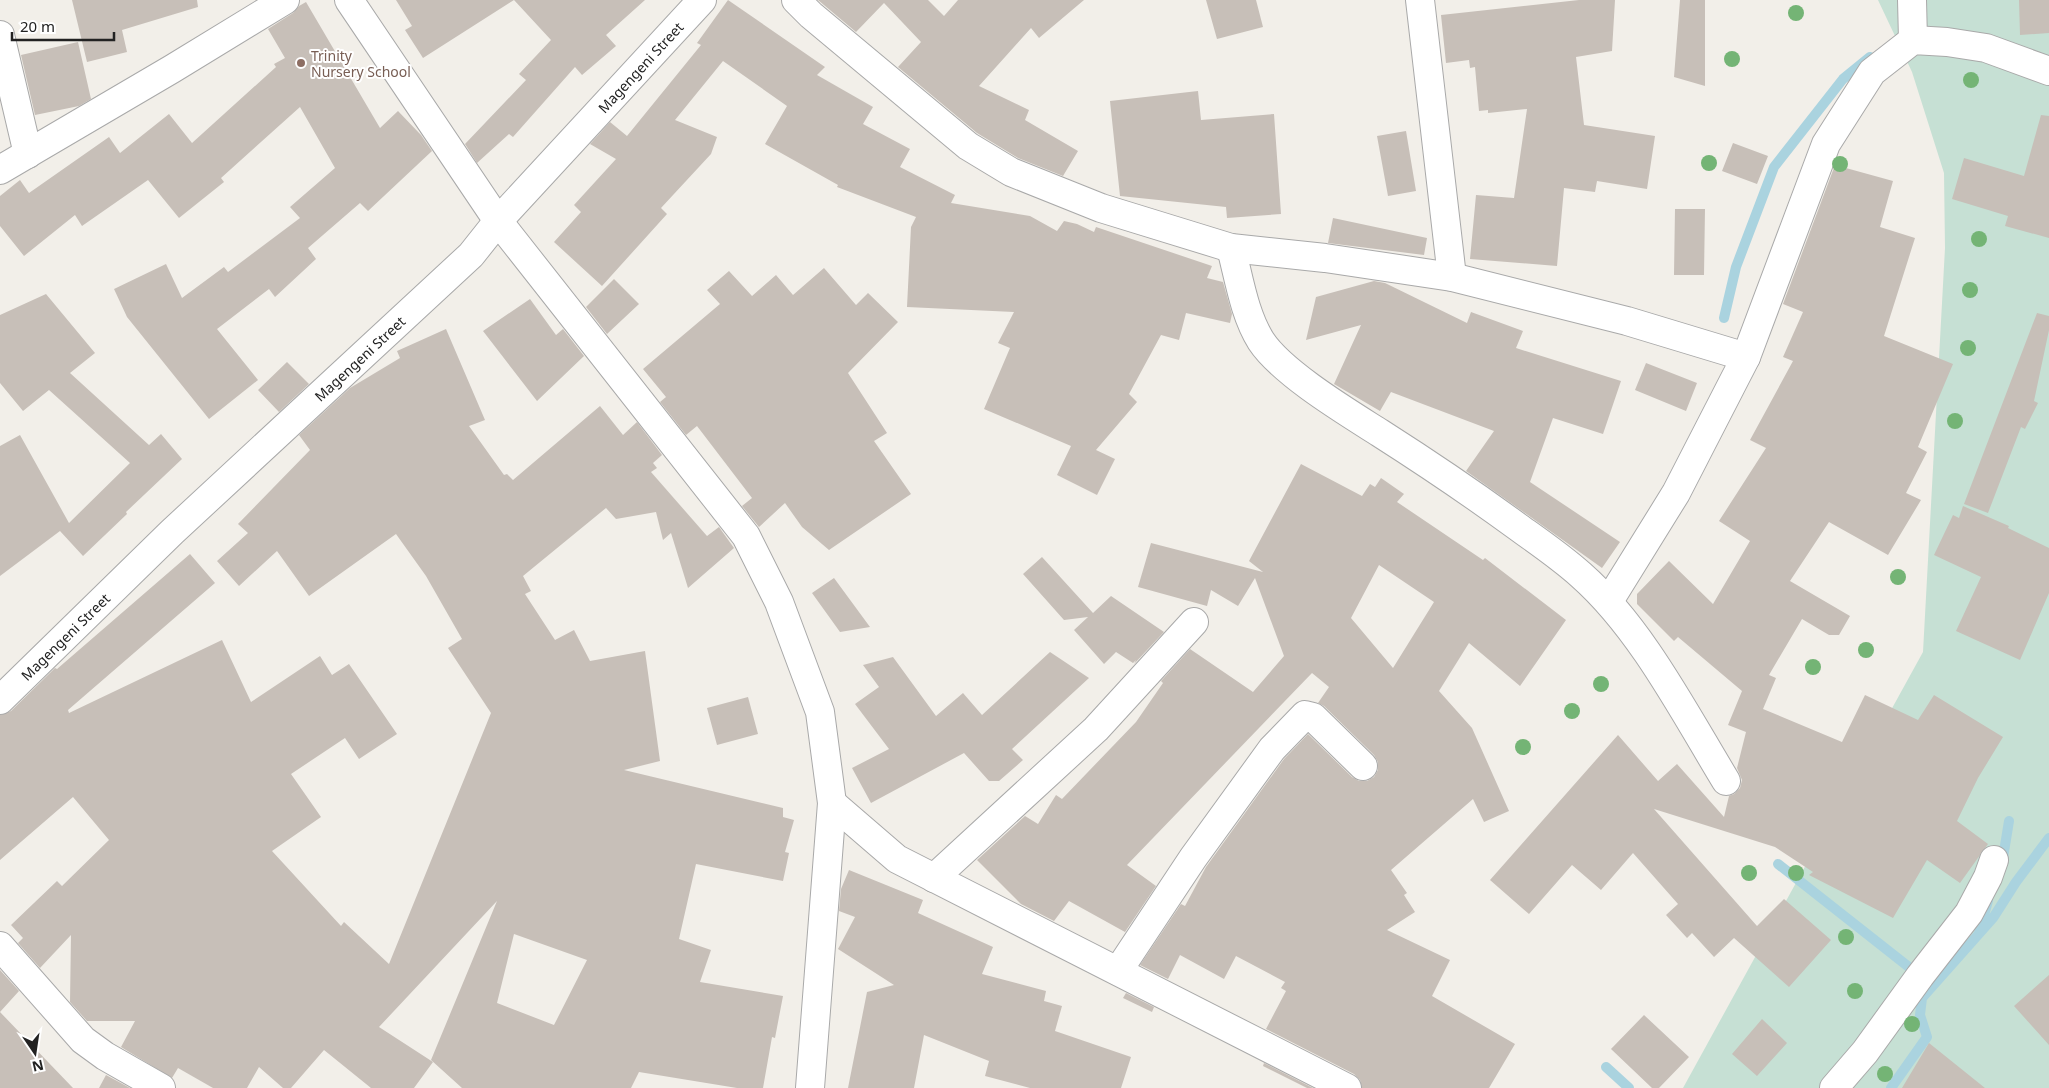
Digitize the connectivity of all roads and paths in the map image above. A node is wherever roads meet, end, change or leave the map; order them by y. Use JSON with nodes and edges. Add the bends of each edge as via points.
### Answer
{"nodes":[{"id":1,"x":285,"y":0,"type":"edge"},
{"id":2,"x":349,"y":0,"type":"edge"},
{"id":3,"x":702,"y":0,"type":"edge"},
{"id":4,"x":796,"y":0,"type":"edge"},
{"id":5,"x":1420,"y":0,"type":"edge"},
{"id":6,"x":1912,"y":0,"type":"edge"},
{"id":7,"x":0,"y":34,"type":"edge"},
{"id":8,"x":1913,"y":40,"type":"junction"},
{"id":9,"x":2049,"y":71,"type":"edge"},
{"id":10,"x":28,"y":154,"type":"junction"},
{"id":11,"x":0,"y":170,"type":"edge"},
{"id":12,"x":498,"y":221,"type":"junction"},
{"id":13,"x":1231,"y":248,"type":"junction"},
{"id":14,"x":1452,"y":277,"type":"junction"},
{"id":15,"x":1746,"y":357,"type":"junction"},
{"id":16,"x":1609,"y":601,"type":"junction"},
{"id":17,"x":1194,"y":622,"type":"dead end"},
{"id":18,"x":0,"y":700,"type":"edge"},
{"id":19,"x":1362,"y":766,"type":"dead end"},
{"id":20,"x":1726,"y":781,"type":"dead end"},
{"id":21,"x":832,"y":803,"type":"junction"},
{"id":22,"x":1994,"y":860,"type":"dead end"},
{"id":23,"x":934,"y":878,"type":"junction"},
{"id":24,"x":0,"y":946,"type":"edge"},
{"id":25,"x":1118,"y":971,"type":"junction"},
{"id":26,"x":161,"y":1088,"type":"edge"},
{"id":27,"x":810,"y":1088,"type":"edge"},
{"id":28,"x":1344,"y":1088,"type":"edge"},
{"id":29,"x":1834,"y":1088,"type":"edge"}],
"edges":[{"from":1,"to":10,"type":"street"},
{"from":2,"to":12,"type":"street"},
{"from":3,"to":12,"type":"street","name":"Magengeni Street"},
{"from":4,"to":13,"type":"street","via":[[968,146],[1011,172],[1101,208]]},
{"from":5,"to":14,"type":"street"},
{"from":6,"to":8,"type":"street"},
{"from":7,"to":10,"type":"street"},
{"from":8,"to":9,"type":"street","via":[[1986,48]]},
{"from":8,"to":15,"type":"street","via":[[1872,72],[1826,144]]},
{"from":10,"to":11,"type":"street"},
{"from":12,"to":18,"type":"street","name":"Magengeni Street","via":[[471,255],[172,532]]},
{"from":12,"to":21,"type":"street","via":[[746,536],[779,602],[820,712]]},
{"from":13,"to":14,"type":"street"},
{"from":13,"to":16,"type":"street","via":[[1249,316],[1262,342],[1286,367],[1337,405],[1486,504],[1580,574]]},
{"from":14,"to":15,"type":"street","via":[[1627,321]]},
{"from":15,"to":16,"type":"street","via":[[1676,493]]},
{"from":16,"to":20,"type":"street","via":[[1662,677]]},
{"from":17,"to":23,"type":"street","via":[[1096,729]]},
{"from":19,"to":25,"type":"street","via":[[1313,717],[1305,715],[1272,749],[1193,858]]},
{"from":21,"to":23,"type":"street","via":[[897,859]]},
{"from":21,"to":27,"type":"street"},
{"from":22,"to":29,"type":"street","via":[[1969,913],[1865,1052]]},
{"from":23,"to":25,"type":"street"},
{"from":24,"to":26,"type":"street","via":[[83,1040]]},
{"from":25,"to":28,"type":"street"}]}
